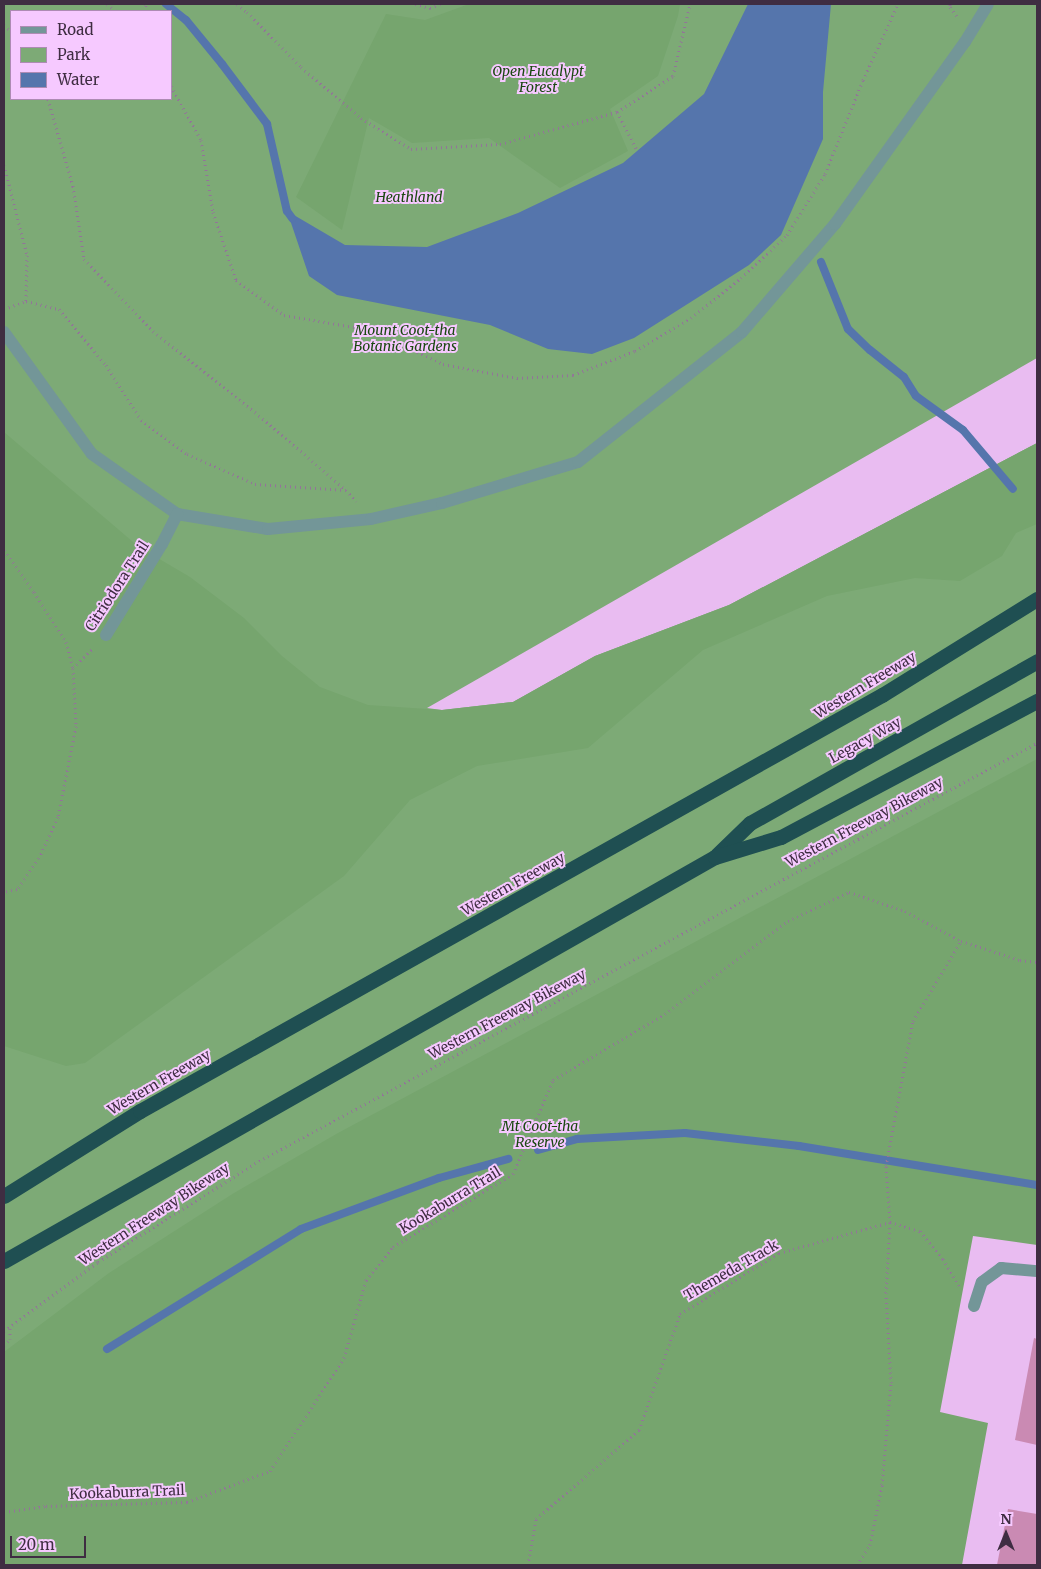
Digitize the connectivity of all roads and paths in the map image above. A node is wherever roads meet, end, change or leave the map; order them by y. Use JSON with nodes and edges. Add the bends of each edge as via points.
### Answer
{"nodes":[{"id":1,"x":237,"y":4,"type":"edge"},
{"id":2,"x":415,"y":4,"type":"edge"},
{"id":3,"x":440,"y":4,"type":"edge"},
{"id":4,"x":690,"y":4,"type":"edge"},
{"id":5,"x":898,"y":4,"type":"edge"},
{"id":6,"x":988,"y":4,"type":"edge"},
{"id":7,"x":172,"y":88,"type":"edge"},
{"id":8,"x":48,"y":100,"type":"edge"},
{"id":9,"x":617,"y":112,"type":"junction"},
{"id":10,"x":636,"y":148,"type":"dead end"},
{"id":11,"x":4,"y":165,"type":"edge"},
{"id":12,"x":26,"y":301,"type":"junction"},
{"id":13,"x":4,"y":309,"type":"edge"},
{"id":14,"x":4,"y":332,"type":"edge"},
{"id":15,"x":346,"y":490,"type":"junction"},
{"id":16,"x":177,"y":514,"type":"junction"},
{"id":17,"x":371,"y":518,"type":"junction"},
{"id":18,"x":4,"y":550,"type":"edge"},
{"id":19,"x":1037,"y":599,"type":"edge"},
{"id":20,"x":106,"y":635,"type":"joint"},
{"id":21,"x":1037,"y":661,"type":"edge"},
{"id":22,"x":73,"y":668,"type":"junction"},
{"id":23,"x":1037,"y":701,"type":"edge"},
{"id":24,"x":1037,"y":744,"type":"edge"},
{"id":25,"x":715,"y":857,"type":"junction"},
{"id":26,"x":4,"y":892,"type":"edge"},
{"id":27,"x":961,"y":941,"type":"junction"},
{"id":28,"x":1037,"y":962,"type":"edge"},
{"id":29,"x":4,"y":1196,"type":"edge"},
{"id":30,"x":890,"y":1222,"type":"junction"},
{"id":31,"x":4,"y":1261,"type":"edge"},
{"id":32,"x":1037,"y":1271,"type":"edge"},
{"id":33,"x":974,"y":1306,"type":"joint"},
{"id":34,"x":10,"y":1326,"type":"junction"},
{"id":35,"x":4,"y":1331,"type":"edge"},
{"id":36,"x":4,"y":1345,"type":"edge"},
{"id":37,"x":4,"y":1512,"type":"edge"},
{"id":38,"x":528,"y":1565,"type":"edge"},
{"id":39,"x":857,"y":1565,"type":"edge"}],
"edges":[{"from":1,"to":9,"type":"path","via":[[301,67],[361,118],[411,149],[500,144]]},
{"from":2,"to":3,"type":"path","via":[[430,8]]},
{"from":4,"to":9,"type":"path","via":[[673,76]]},
{"from":5,"to":7,"type":"path","via":[[863,80],[826,174],[787,234],[741,278],[691,318],[635,351],[573,375],[517,378],[443,364],[372,330],[284,315],[236,280],[213,212],[201,140]]},
{"from":6,"to":17,"type":"street","via":[[965,42],[835,224],[742,332],[578,462],[442,503]]},
{"from":8,"to":15,"type":"path","via":[[73,186],[84,259],[152,331],[255,412]]},
{"from":9,"to":10,"type":"path"},
{"from":11,"to":12,"type":"path","via":[[27,254]]},
{"from":12,"to":13,"type":"path"},
{"from":12,"to":15,"type":"path","via":[[59,309],[106,365],[141,420],[187,454],[255,484]]},
{"from":14,"to":16,"type":"street","via":[[92,454]]},
{"from":15,"to":17,"type":"path"},
{"from":16,"to":17,"type":"street","via":[[268,529]]},
{"from":16,"to":20,"type":"street","name":"Citriodora Trail"},
{"from":18,"to":22,"type":"path","via":[[66,642]]},
{"from":19,"to":29,"type":"highway","name":"Western Freeway","via":[[882,695],[140,1111]]},
{"from":20,"to":22,"type":"path","name":"Citriodora Trail"},
{"from":21,"to":25,"type":"highway","name":"Legacy Way","via":[[750,823]]},
{"from":22,"to":26,"type":"path","via":[[76,726],[58,818],[39,858],[17,888]]},
{"from":23,"to":25,"type":"highway","via":[[782,837]]},
{"from":24,"to":34,"type":"path","name":"Western Freeway Bikeway","via":[[259,1161],[98,1262]]},
{"from":25,"to":31,"type":"highway"},
{"from":27,"to":28,"type":"path","name":"Kookaburra Trail","via":[[1020,960]]},
{"from":27,"to":30,"type":"path","via":[[913,1021],[886,1166]]},
{"from":27,"to":37,"type":"path","name":"Kookaburra Trail","via":[[905,911],[849,892],[788,921],[665,1014],[553,1080],[513,1174],[393,1247],[366,1280],[344,1358],[270,1471],[187,1502],[46,1506]]},
{"from":30,"to":33,"type":"path","via":[[920,1231]]},
{"from":30,"to":38,"type":"path","name":"Themeda Track","via":[[779,1253],[680,1314],[639,1430],[536,1519]]},
{"from":30,"to":39,"type":"path","via":[[886,1293],[891,1382],[882,1485],[870,1545]]},
{"from":32,"to":33,"type":"street","via":[[1001,1268],[982,1282]]},
{"from":34,"to":35,"type":"path","name":"Western Freeway Bikeway"},
{"from":34,"to":36,"type":"path","via":[[10,1339]]}]}
